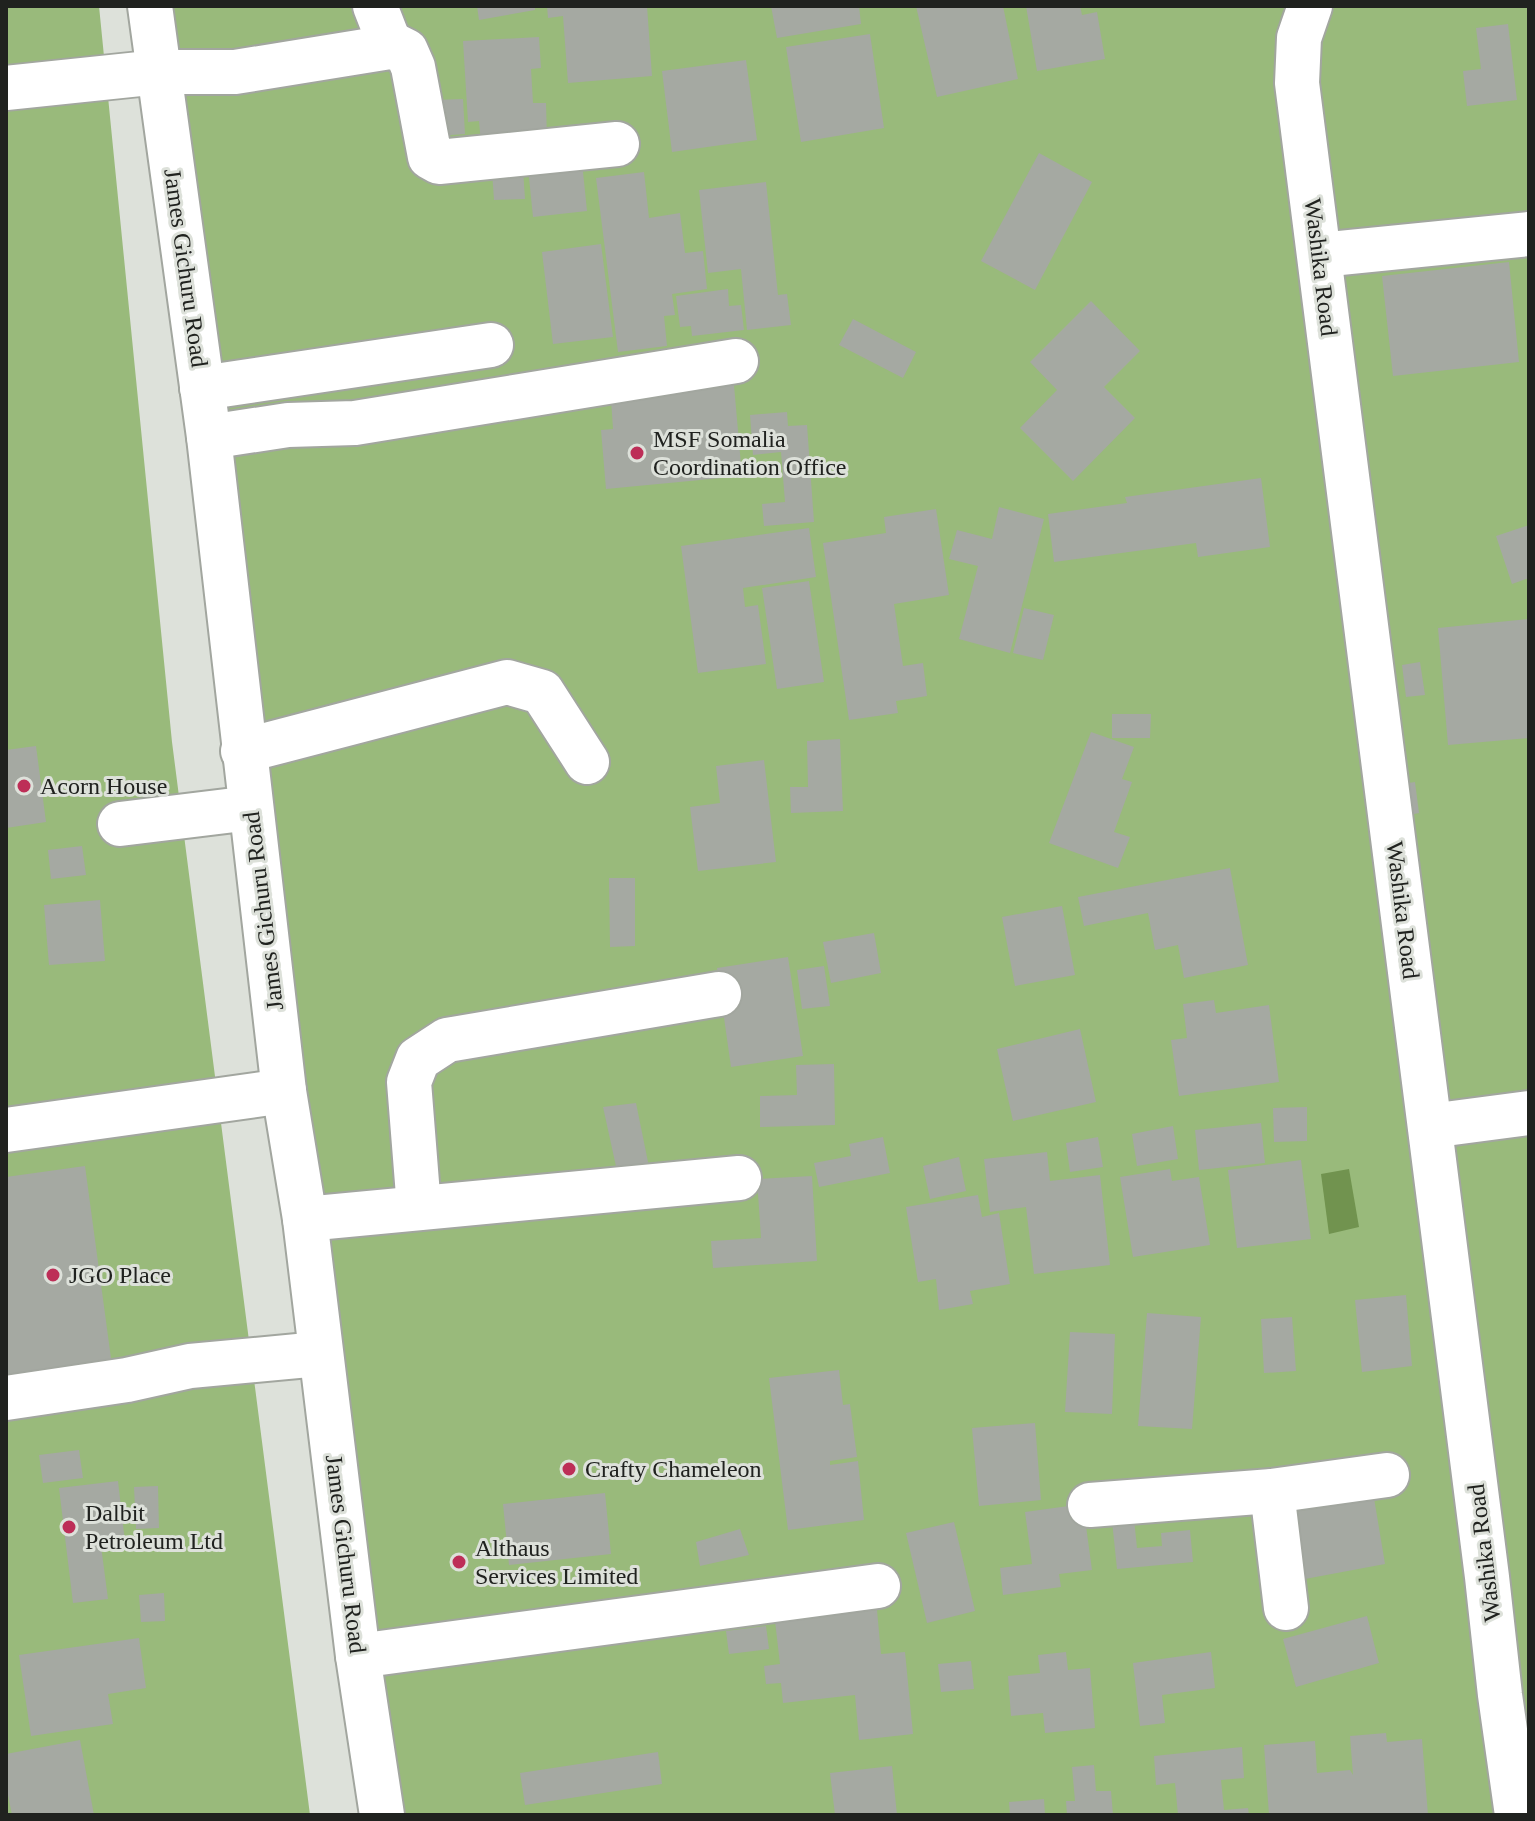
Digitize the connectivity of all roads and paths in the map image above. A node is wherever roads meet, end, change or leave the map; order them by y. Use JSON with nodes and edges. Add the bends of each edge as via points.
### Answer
{"nodes":[{"id":1,"x":150,"y":6,"type":"edge"},
{"id":2,"x":375,"y":6,"type":"edge"},
{"id":3,"x":1310,"y":6,"type":"edge"},
{"id":4,"x":391,"y":47,"type":"junction"},
{"id":5,"x":159,"y":72,"type":"junction"},
{"id":6,"x":6,"y":84,"type":"edge"},
{"id":7,"x":617,"y":144,"type":"dead end"},
{"id":8,"x":1529,"y":234,"type":"edge"},
{"id":9,"x":1320,"y":255,"type":"junction"},
{"id":10,"x":491,"y":345,"type":"dead end"},
{"id":11,"x":736,"y":361,"type":"dead end"},
{"id":12,"x":202,"y":388,"type":"junction"},
{"id":13,"x":210,"y":452,"type":"junction"},
{"id":14,"x":243,"y":751,"type":"junction"},
{"id":15,"x":587,"y":762,"type":"dead end"},
{"id":16,"x":251,"y":808,"type":"junction"},
{"id":17,"x":120,"y":824,"type":"dead end"},
{"id":18,"x":719,"y":994,"type":"dead end"},
{"id":19,"x":284,"y":1091,"type":"junction"},
{"id":20,"x":1529,"y":1113,"type":"edge"},
{"id":21,"x":1430,"y":1126,"type":"junction"},
{"id":22,"x":6,"y":1130,"type":"edge"},
{"id":23,"x":739,"y":1178,"type":"dead end"},
{"id":24,"x":419,"y":1208,"type":"junction"},
{"id":25,"x":305,"y":1219,"type":"junction"},
{"id":26,"x":319,"y":1354,"type":"junction"},
{"id":27,"x":6,"y":1398,"type":"edge"},
{"id":28,"x":1387,"y":1475,"type":"dead end"},
{"id":29,"x":1272,"y":1491,"type":"junction"},
{"id":30,"x":1090,"y":1505,"type":"dead end"},
{"id":31,"x":878,"y":1586,"type":"dead end"},
{"id":32,"x":1286,"y":1608,"type":"dead end"},
{"id":33,"x":358,"y":1656,"type":"junction"},
{"id":34,"x":382,"y":1815,"type":"edge"},
{"id":35,"x":1517,"y":1815,"type":"edge"}],
"edges":[{"from":1,"to":5,"type":"street","name":"James Gichuru Road"},
{"from":2,"to":4,"type":"street"},
{"from":3,"to":9,"type":"street","name":"Washika Road","via":[[1299,38],[1297,83]]},
{"from":4,"to":5,"type":"street","via":[[235,72]]},
{"from":4,"to":7,"type":"street","via":[[406,51],[413,67],[430,157],[439,162]]},
{"from":5,"to":6,"type":"street"},
{"from":5,"to":12,"type":"street","name":"James Gichuru Road"},
{"from":8,"to":9,"type":"street"},
{"from":9,"to":21,"type":"street","name":"Washika Road"},
{"from":10,"to":12,"type":"street"},
{"from":11,"to":13,"type":"street","via":[[355,423],[288,425]]},
{"from":12,"to":13,"type":"street","name":"James Gichuru Road"},
{"from":13,"to":14,"type":"street","name":"James Gichuru Road"},
{"from":14,"to":15,"type":"street","via":[[507,682],[542,692]]},
{"from":14,"to":16,"type":"street","name":"James Gichuru Road"},
{"from":16,"to":17,"type":"street"},
{"from":16,"to":19,"type":"street","name":"James Gichuru Road"},
{"from":18,"to":24,"type":"street","via":[[447,1040],[418,1059],[409,1082]]},
{"from":19,"to":22,"type":"street"},
{"from":19,"to":25,"type":"street","name":"James Gichuru Road"},
{"from":20,"to":21,"type":"street"},
{"from":21,"to":35,"type":"street","name":"Washika Road"},
{"from":23,"to":24,"type":"street"},
{"from":24,"to":25,"type":"street"},
{"from":25,"to":26,"type":"street","name":"James Gichuru Road"},
{"from":26,"to":27,"type":"street","via":[[190,1366]]},
{"from":26,"to":33,"type":"street","name":"James Gichuru Road"},
{"from":28,"to":29,"type":"street"},
{"from":29,"to":30,"type":"street"},
{"from":29,"to":32,"type":"street"},
{"from":31,"to":33,"type":"street"},
{"from":33,"to":34,"type":"street","name":"James Gichuru Road"}]}
